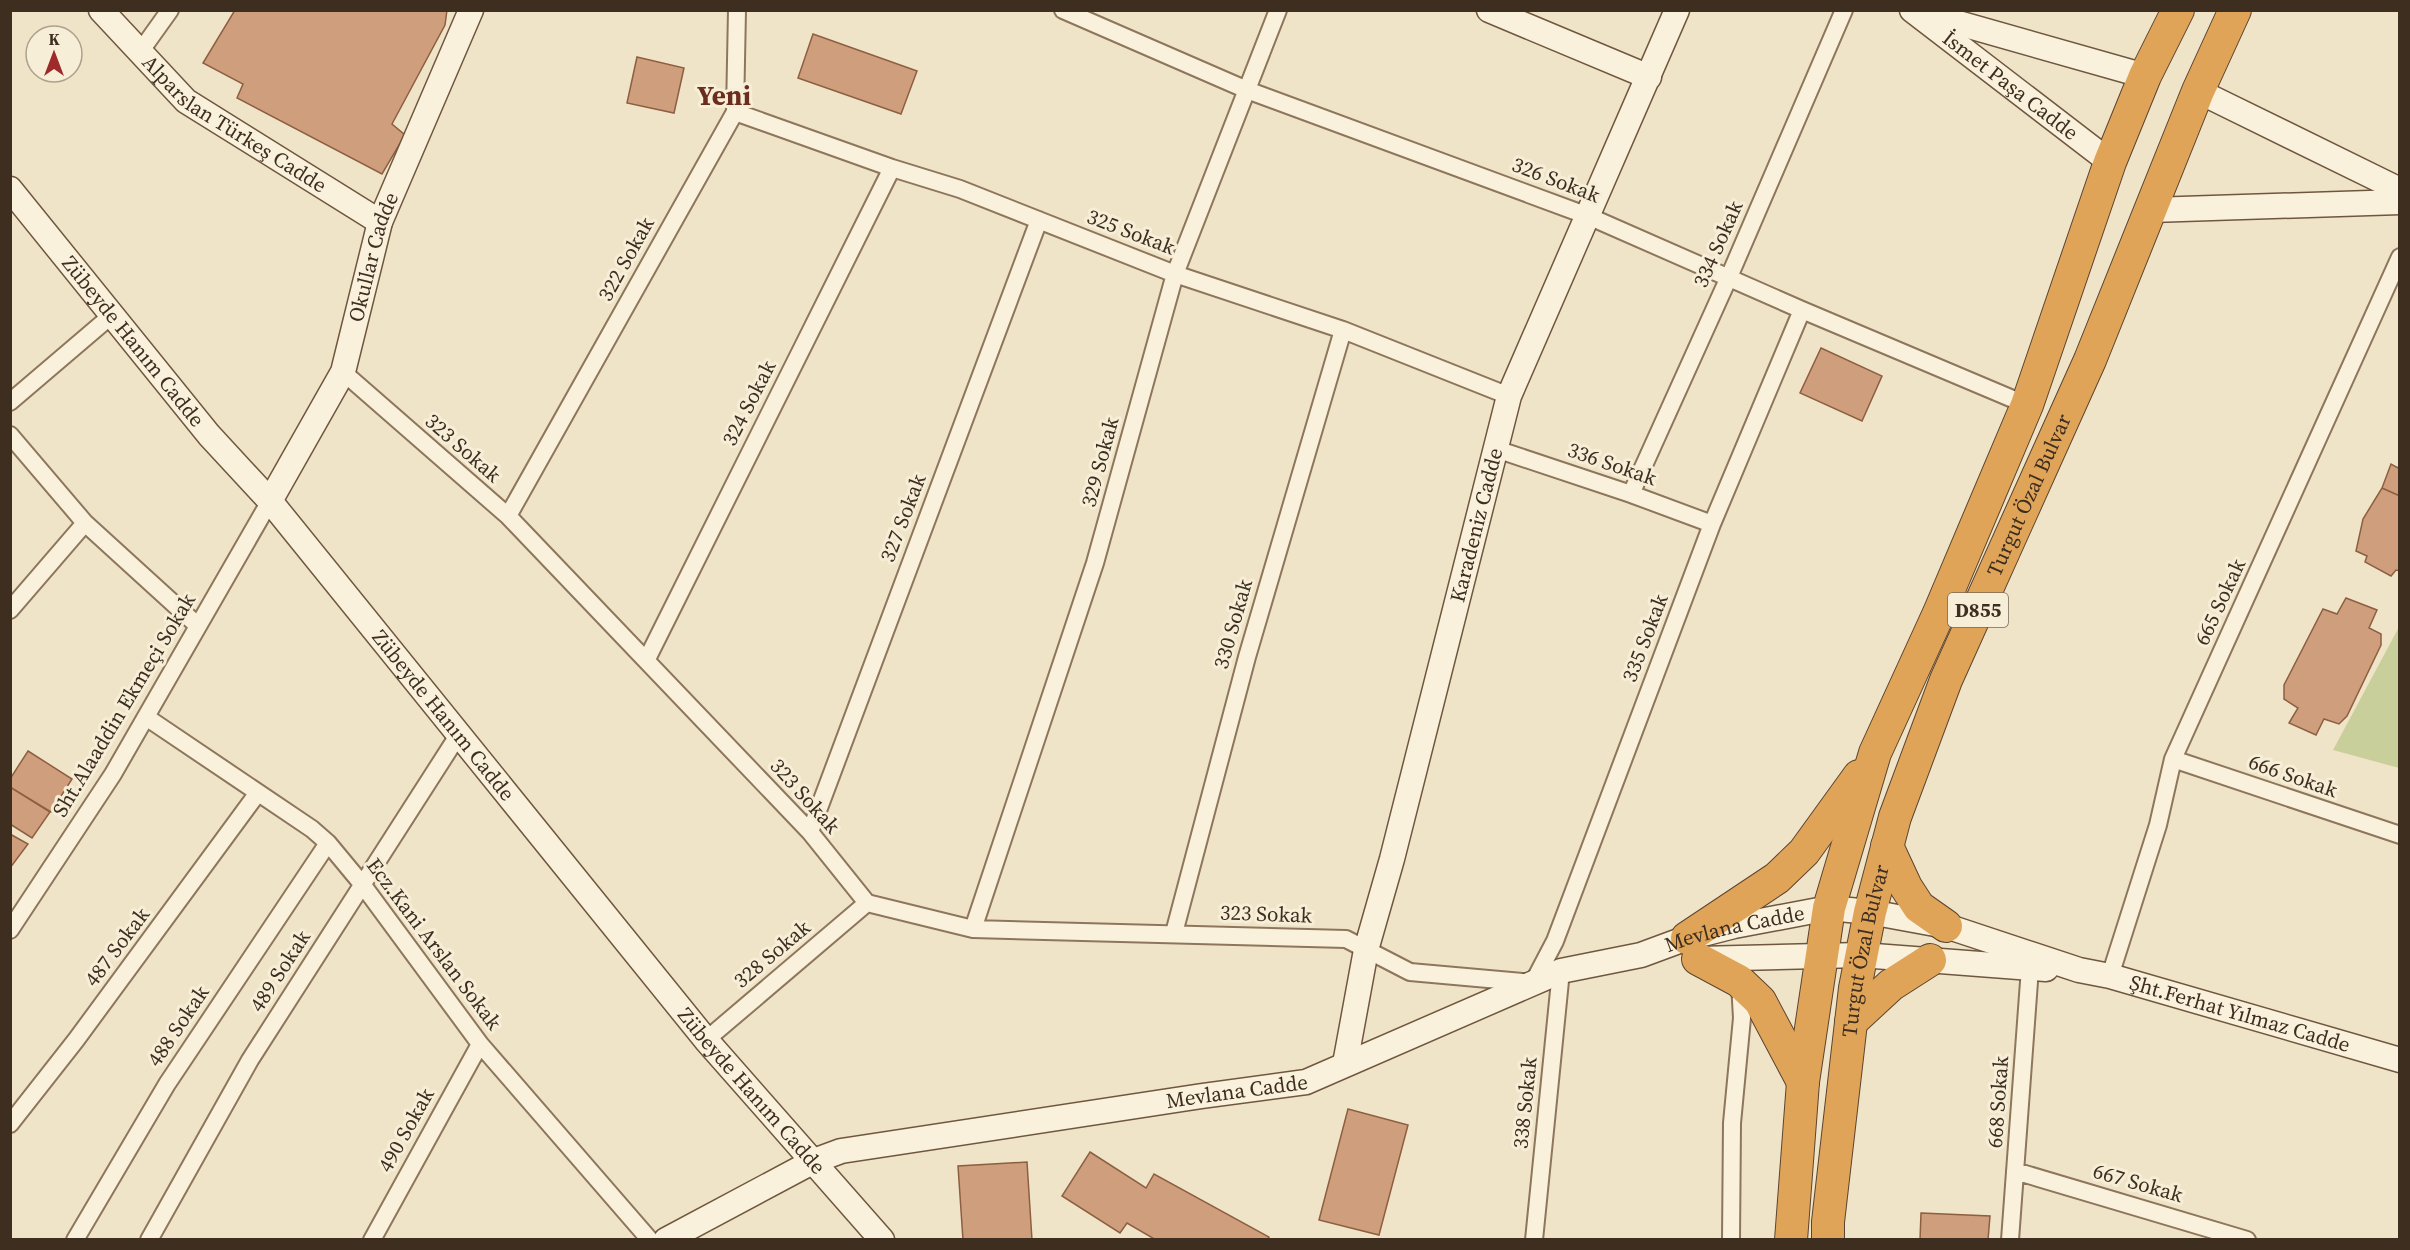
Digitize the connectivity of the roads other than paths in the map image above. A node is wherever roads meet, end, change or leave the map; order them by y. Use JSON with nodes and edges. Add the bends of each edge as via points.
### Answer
{"nodes":[{"id":1,"x":101,"y":10,"type":"edge"},
{"id":2,"x":170,"y":10,"type":"edge"},
{"id":3,"x":461,"y":10,"type":"edge"},
{"id":4,"x":471,"y":10,"type":"edge"},
{"id":5,"x":737,"y":10,"type":"edge"},
{"id":6,"x":1063,"y":10,"type":"edge"},
{"id":7,"x":1278,"y":10,"type":"edge"},
{"id":8,"x":1489,"y":10,"type":"edge"},
{"id":9,"x":1677,"y":10,"type":"edge"},
{"id":10,"x":1844,"y":10,"type":"edge"},
{"id":11,"x":1913,"y":10,"type":"edge"},
{"id":12,"x":2178,"y":10,"type":"edge"},
{"id":13,"x":2235,"y":10,"type":"edge"},
{"id":14,"x":140,"y":52,"type":"junction"},
{"id":15,"x":2145,"y":76,"type":"junction"},
{"id":16,"x":1649,"y":77,"type":"junction"},
{"id":17,"x":1247,"y":90,"type":"junction"},
{"id":18,"x":2198,"y":91,"type":"junction"},
{"id":19,"x":735,"y":112,"type":"junction"},
{"id":20,"x":2110,"y":162,"type":"junction"},
{"id":21,"x":892,"y":168,"type":"junction"},
{"id":22,"x":10,"y":189,"type":"edge"},
{"id":23,"x":2400,"y":190,"type":"edge"},
{"id":24,"x":2400,"y":201,"type":"edge"},
{"id":25,"x":2151,"y":210,"type":"junction"},
{"id":26,"x":1588,"y":216,"type":"junction"},
{"id":27,"x":376,"y":220,"type":"junction"},
{"id":28,"x":1039,"y":220,"type":"junction"},
{"id":29,"x":2400,"y":257,"type":"edge"},
{"id":30,"x":1176,"y":274,"type":"junction"},
{"id":31,"x":1729,"y":277,"type":"junction"},
{"id":32,"x":1802,"y":310,"type":"junction"},
{"id":33,"x":112,"y":315,"type":"junction"},
{"id":34,"x":1343,"y":330,"type":"junction"},
{"id":35,"x":343,"y":372,"type":"junction"},
{"id":36,"x":1509,"y":396,"type":"junction"},
{"id":37,"x":10,"y":402,"type":"edge"},
{"id":38,"x":2027,"y":405,"type":"junction"},
{"id":39,"x":10,"y":435,"type":"edge"},
{"id":40,"x":1496,"y":449,"type":"junction"},
{"id":41,"x":1631,"y":494,"type":"junction"},
{"id":42,"x":270,"y":501,"type":"junction"},
{"id":43,"x":508,"y":516,"type":"junction"},
{"id":44,"x":85,"y":523,"type":"junction"},
{"id":45,"x":1712,"y":524,"type":"junction"},
{"id":46,"x":10,"y":610,"type":"edge"},
{"id":47,"x":197,"y":625,"type":"junction"},
{"id":48,"x":647,"y":659,"type":"junction"},
{"id":49,"x":146,"y":717,"type":"junction"},
{"id":50,"x":459,"y":734,"type":"junction"},
{"id":51,"x":1875,"y":753,"type":"junction"},
{"id":52,"x":2173,"y":759,"type":"junction"},
{"id":53,"x":257,"y":794,"type":"junction"},
{"id":54,"x":810,"y":832,"type":"junction"},
{"id":55,"x":2400,"y":835,"type":"edge"},
{"id":56,"x":328,"y":843,"type":"junction"},
{"id":57,"x":1887,"y":846,"type":"junction"},
{"id":58,"x":362,"y":884,"type":"junction"},
{"id":59,"x":867,"y":903,"type":"junction"},
{"id":60,"x":1829,"y":908,"type":"junction"},
{"id":61,"x":1870,"y":912,"type":"junction"},
{"id":62,"x":1946,"y":926,"type":"junction"},
{"id":63,"x":973,"y":928,"type":"junction"},
{"id":64,"x":10,"y":930,"type":"edge"},
{"id":65,"x":1174,"y":933,"type":"junction"},
{"id":66,"x":1693,"y":949,"type":"junction"},
{"id":67,"x":1366,"y":950,"type":"junction"},
{"id":68,"x":1861,"y":955,"type":"junction"},
{"id":69,"x":1821,"y":956,"type":"junction"},
{"id":70,"x":1930,"y":960,"type":"junction"},
{"id":71,"x":2030,"y":968,"type":"junction"},
{"id":72,"x":2079,"y":970,"type":"junction"},
{"id":73,"x":1561,"y":972,"type":"junction"},
{"id":74,"x":2110,"y":976,"type":"junction"},
{"id":75,"x":1739,"y":981,"type":"junction"},
{"id":76,"x":1533,"y":983,"type":"junction"},
{"id":77,"x":1851,"y":1022,"type":"junction"},
{"id":78,"x":706,"y":1040,"type":"junction"},
{"id":79,"x":480,"y":1044,"type":"junction"},
{"id":80,"x":2400,"y":1060,"type":"edge"},
{"id":81,"x":1345,"y":1064,"type":"junction"},
{"id":82,"x":1803,"y":1082,"type":"junction"},
{"id":83,"x":10,"y":1124,"type":"edge"},
{"id":84,"x":814,"y":1161,"type":"junction"},
{"id":85,"x":2015,"y":1171,"type":"junction"},
{"id":86,"x":75,"y":1239,"type":"edge"},
{"id":87,"x":149,"y":1239,"type":"edge"},
{"id":88,"x":372,"y":1239,"type":"edge"},
{"id":89,"x":650,"y":1239,"type":"edge"},
{"id":90,"x":666,"y":1239,"type":"edge"},
{"id":91,"x":882,"y":1239,"type":"edge"},
{"id":92,"x":1534,"y":1239,"type":"edge"},
{"id":93,"x":1731,"y":1239,"type":"edge"},
{"id":94,"x":1791,"y":1239,"type":"edge"},
{"id":95,"x":1828,"y":1239,"type":"edge"},
{"id":96,"x":2010,"y":1239,"type":"edge"},
{"id":97,"x":2247,"y":1239,"type":"edge"}],
"edges":[{"from":1,"to":14,"type":"street","name":"Alparslan Türkeş Cadde"},
{"from":2,"to":14,"type":"street"},
{"from":3,"to":27,"type":"street"},
{"from":4,"to":27,"type":"street","name":"Okullar Cadde"},
{"from":5,"to":19,"type":"street","name":"322 Sokak"},
{"from":6,"to":17,"type":"street","name":"326 Sokak"},
{"from":7,"to":17,"type":"street","name":"329 Sokak"},
{"from":8,"to":16,"type":"street"},
{"from":9,"to":16,"type":"street","name":"Karadeniz Cadde"},
{"from":10,"to":31,"type":"street","name":"334 Sokak"},
{"from":11,"to":15,"type":"street","name":"İsmet Paşa Cadde"},
{"from":11,"to":20,"type":"street","name":"İsmet Paşa Cadde"},
{"from":12,"to":15,"type":"highway","name":"Turgut Özal Bulvar","number":"D855"},
{"from":13,"to":18,"type":"highway","name":"Turgut Özal Bulvar","number":"D855"},
{"from":14,"to":27,"type":"street","name":"Alparslan Türkeş Cadde","via":[[186,101]]},
{"from":15,"to":20,"type":"highway","name":"Turgut Özal Bulvar","number":"D855"},
{"from":16,"to":26,"type":"street","name":"Karadeniz Cadde"},
{"from":17,"to":26,"type":"street","name":"326 Sokak"},
{"from":17,"to":30,"type":"street","name":"329 Sokak"},
{"from":18,"to":23,"type":"street"},
{"from":18,"to":25,"type":"highway","name":"Turgut Özal Bulvar","number":"D855"},
{"from":19,"to":21,"type":"street","name":"325 Sokak"},
{"from":19,"to":43,"type":"street","name":"322 Sokak"},
{"from":20,"to":38,"type":"highway","name":"Turgut Özal Bulvar","number":"D855"},
{"from":21,"to":28,"type":"street","name":"325 Sokak"},
{"from":21,"to":48,"type":"street","name":"324 Sokak"},
{"from":22,"to":33,"type":"street","name":"Zübeyde Hanım Cadde"},
{"from":24,"to":25,"type":"street"},
{"from":25,"to":57,"type":"highway","name":"Turgut Özal Bulvar","number":"D855","via":[[2090,360],[1946,680]]},
{"from":26,"to":31,"type":"street","name":"326 Sokak"},
{"from":26,"to":36,"type":"street","name":"Karadeniz Cadde"},
{"from":27,"to":35,"type":"street","name":"Okullar Cadde"},
{"from":28,"to":30,"type":"street","name":"325 Sokak"},
{"from":28,"to":54,"type":"street","name":"327 Sokak"},
{"from":29,"to":52,"type":"street","name":"665 Sokak"},
{"from":30,"to":34,"type":"street","name":"325 Sokak"},
{"from":30,"to":63,"type":"street","name":"329 Sokak","via":[[1095,563]]},
{"from":31,"to":32,"type":"street","name":"326 Sokak"},
{"from":31,"to":41,"type":"street","name":"334 Sokak"},
{"from":32,"to":38,"type":"street","name":"326 Sokak"},
{"from":32,"to":45,"type":"street","name":"335 Sokak"},
{"from":33,"to":37,"type":"street"},
{"from":33,"to":42,"type":"street","name":"Zübeyde Hanım Cadde","via":[[209,435]]},
{"from":34,"to":36,"type":"street","name":"325 Sokak"},
{"from":34,"to":65,"type":"street","name":"330 Sokak","via":[[1247,657]]},
{"from":35,"to":42,"type":"street","name":"Okullar Cadde"},
{"from":35,"to":43,"type":"street","name":"323 Sokak"},
{"from":36,"to":40,"type":"street","name":"Karadeniz Cadde"},
{"from":38,"to":51,"type":"highway","name":"Turgut Özal Bulvar","number":"D855"},
{"from":39,"to":44,"type":"street"},
{"from":40,"to":41,"type":"street","name":"336 Sokak"},
{"from":40,"to":67,"type":"street","name":"Karadeniz Cadde"},
{"from":41,"to":45,"type":"street","name":"336 Sokak"},
{"from":42,"to":47,"type":"street","name":"Sht.Alaaddin Ekmeçi Sokak"},
{"from":42,"to":50,"type":"street","name":"Zübeyde Hanım Cadde"},
{"from":43,"to":48,"type":"street","name":"323 Sokak"},
{"from":44,"to":46,"type":"street"},
{"from":44,"to":47,"type":"street"},
{"from":45,"to":76,"type":"street","name":"335 Sokak","via":[[1554,941]]},
{"from":47,"to":49,"type":"street","name":"Sht.Alaaddin Ekmeçi Sokak"},
{"from":48,"to":54,"type":"street","name":"323 Sokak"},
{"from":49,"to":53,"type":"street","name":"Ecz.Kani Arslan Sokak"},
{"from":49,"to":64,"type":"street","name":"Sht.Alaaddin Ekmeçi Sokak"},
{"from":50,"to":58,"type":"street","name":"489 Sokak"},
{"from":50,"to":78,"type":"street","name":"Zübeyde Hanım Cadde"},
{"from":51,"to":60,"type":"highway","name":"Turgut Özal Bulvar","number":"D855"},
{"from":51,"to":66,"type":"highway","via":[[1804,852]]},
{"from":52,"to":55,"type":"street","name":"666 Sokak"},
{"from":52,"to":74,"type":"street","name":"665 Sokak","via":[[2158,825]]},
{"from":53,"to":56,"type":"street","name":"Ecz.Kani Arslan Sokak"},
{"from":53,"to":83,"type":"street","name":"487 Sokak"},
{"from":54,"to":59,"type":"street","name":"323 Sokak"},
{"from":56,"to":58,"type":"street","name":"Ecz.Kani Arslan Sokak"},
{"from":56,"to":86,"type":"street","name":"488 Sokak","via":[[167,1084]]},
{"from":57,"to":61,"type":"highway","name":"Turgut Özal Bulvar","number":"D855"},
{"from":57,"to":62,"type":"highway","via":[[1919,907]]},
{"from":58,"to":79,"type":"street","name":"Ecz.Kani Arslan Sokak"},
{"from":58,"to":87,"type":"street","name":"489 Sokak","via":[[250,1060]]},
{"from":59,"to":63,"type":"street","name":"323 Sokak"},
{"from":59,"to":78,"type":"street","name":"328 Sokak"},
{"from":60,"to":61,"type":"street","name":"Şht.Ferhat Yılmaz Cadde"},
{"from":60,"to":66,"type":"street","name":"Mevlana Cadde","via":[[1734,926]]},
{"from":60,"to":69,"type":"highway","name":"Turgut Özal Bulvar","number":"D855"},
{"from":61,"to":62,"type":"street","name":"Şht.Ferhat Yılmaz Cadde"},
{"from":61,"to":68,"type":"highway","name":"Turgut Özal Bulvar","number":"D855"},
{"from":62,"to":72,"type":"street","name":"Şht.Ferhat Yılmaz Cadde"},
{"from":63,"to":65,"type":"street","name":"323 Sokak"},
{"from":65,"to":67,"type":"street","name":"323 Sokak","via":[[1346,939]]},
{"from":66,"to":69,"type":"street","name":"Mevlana Cadde"},
{"from":66,"to":73,"type":"street","name":"Mevlana Cadde","via":[[1641,955]]},
{"from":66,"to":75,"type":"highway"},
{"from":67,"to":76,"type":"street","name":"323 Sokak","via":[[1410,972]]},
{"from":67,"to":81,"type":"street","name":"Karadeniz Cadde"},
{"from":68,"to":69,"type":"street","name":"Şht.Ferhat Yılmaz Cadde"},
{"from":68,"to":70,"type":"street","name":"Şht.Ferhat Yılmaz Cadde"},
{"from":68,"to":77,"type":"highway","name":"Turgut Özal Bulvar","number":"D855"},
{"from":69,"to":82,"type":"highway","name":"Turgut Özal Bulvar","number":"D855"},
{"from":70,"to":71,"type":"street","name":"Şht.Ferhat Yılmaz Cadde"},
{"from":70,"to":77,"type":"highway","via":[[1891,985]]},
{"from":71,"to":72,"type":"street","name":"Şht.Ferhat Yılmaz Cadde"},
{"from":71,"to":85,"type":"street","name":"668 Sokak"},
{"from":72,"to":74,"type":"street","name":"Şht.Ferhat Yılmaz Cadde"},
{"from":73,"to":76,"type":"street","name":"Mevlana Cadde"},
{"from":73,"to":92,"type":"street","name":"338 Sokak"},
{"from":74,"to":80,"type":"street","name":"Şht.Ferhat Yılmaz Cadde"},
{"from":75,"to":82,"type":"highway","via":[[1760,1001]]},
{"from":75,"to":93,"type":"street","via":[[1742,1018],[1732,1123]]},
{"from":76,"to":81,"type":"street","name":"Mevlana Cadde"},
{"from":77,"to":95,"type":"highway","name":"Turgut Özal Bulvar","number":"D855"},
{"from":78,"to":84,"type":"street","name":"Zübeyde Hanım Cadde"},
{"from":79,"to":88,"type":"street","name":"490 Sokak"},
{"from":79,"to":89,"type":"street","name":"Ecz.Kani Arslan Sokak"},
{"from":81,"to":84,"type":"street","name":"Mevlana Cadde","via":[[1306,1082],[841,1151]]},
{"from":82,"to":94,"type":"highway","name":"Turgut Özal Bulvar","number":"D855"},
{"from":84,"to":90,"type":"street","name":"Mevlana Cadde"},
{"from":84,"to":91,"type":"street","name":"Zübeyde Hanım Cadde"},
{"from":85,"to":96,"type":"street","name":"668 Sokak"},
{"from":85,"to":97,"type":"street","name":"667 Sokak"}]}
